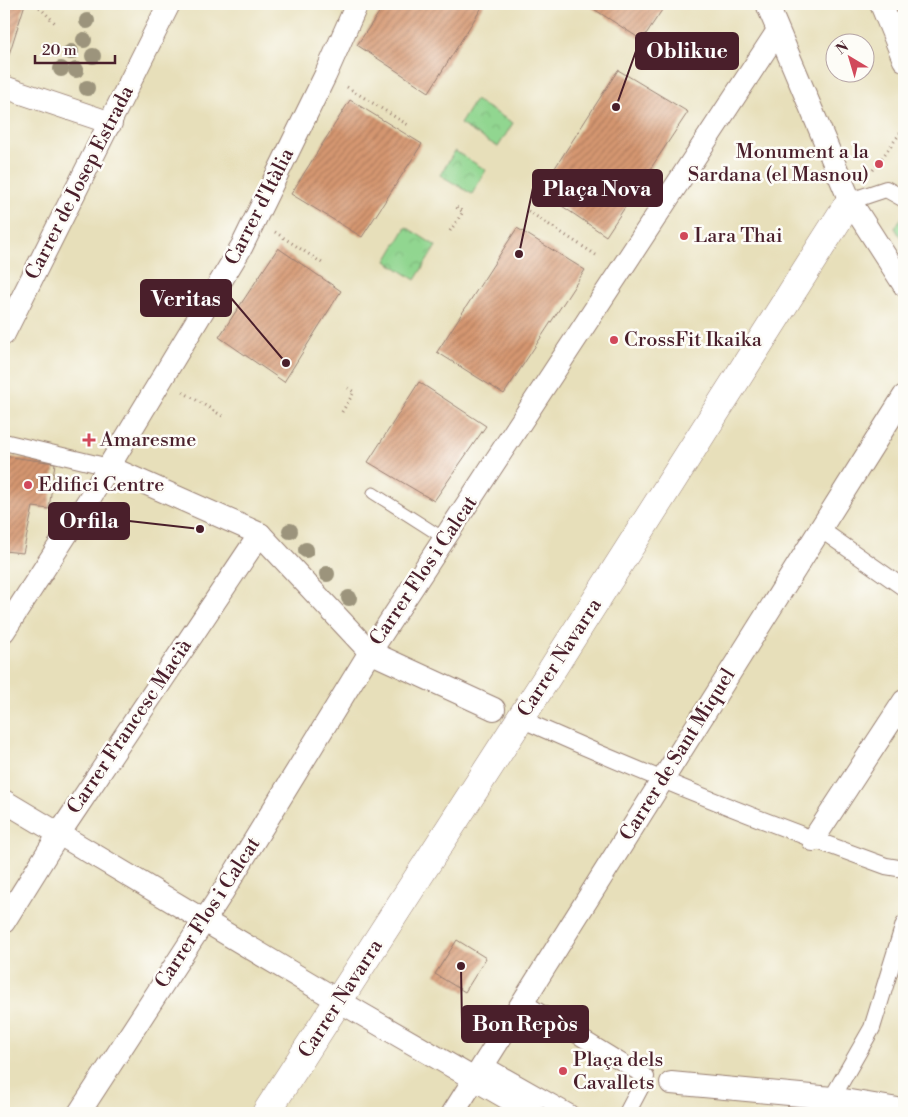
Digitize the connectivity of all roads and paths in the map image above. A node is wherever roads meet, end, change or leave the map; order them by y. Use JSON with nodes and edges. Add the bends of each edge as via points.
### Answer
{"nodes":[{"id":1,"x":36,"y":4,"type":"edge"},
{"id":2,"x":169,"y":4,"type":"edge"},
{"id":3,"x":357,"y":4,"type":"edge"},
{"id":4,"x":766,"y":4,"type":"edge"},
{"id":5,"x":881,"y":4,"type":"edge"},
{"id":6,"x":56,"y":25,"type":"dead end"},
{"id":7,"x":777,"y":32,"type":"junction"},
{"id":8,"x":904,"y":60,"type":"edge"},
{"id":9,"x":345,"y":86,"type":"dead end"},
{"id":10,"x":4,"y":87,"type":"edge"},
{"id":11,"x":111,"y":122,"type":"junction"},
{"id":12,"x":408,"y":125,"type":"dead end"},
{"id":13,"x":904,"y":128,"type":"edge"},
{"id":14,"x":904,"y":199,"type":"edge"},
{"id":15,"x":850,"y":201,"type":"junction"},
{"id":16,"x":456,"y":207,"type":"dead end"},
{"id":17,"x":528,"y":211,"type":"dead end"},
{"id":18,"x":268,"y":228,"type":"dead end"},
{"id":19,"x":450,"y":231,"type":"dead end"},
{"id":20,"x":599,"y":257,"type":"dead end"},
{"id":21,"x":325,"y":265,"type":"dead end"},
{"id":22,"x":904,"y":285,"type":"edge"},
{"id":23,"x":4,"y":334,"type":"edge"},
{"id":24,"x":348,"y":388,"type":"dead end"},
{"id":25,"x":180,"y":390,"type":"dead end"},
{"id":26,"x":904,"y":396,"type":"edge"},
{"id":27,"x":342,"y":412,"type":"dead end"},
{"id":28,"x":224,"y":418,"type":"dead end"},
{"id":29,"x":4,"y":442,"type":"edge"},
{"id":30,"x":109,"y":467,"type":"junction"},
{"id":31,"x":373,"y":493,"type":"dead end"},
{"id":32,"x":820,"y":529,"type":"junction"},
{"id":33,"x":260,"y":534,"type":"junction"},
{"id":34,"x":446,"y":539,"type":"junction"},
{"id":35,"x":904,"y":588,"type":"edge"},
{"id":36,"x":7,"y":621,"type":"edge"},
{"id":37,"x":370,"y":652,"type":"junction"},
{"id":38,"x":904,"y":701,"type":"edge"},
{"id":39,"x":494,"y":709,"type":"dead end"},
{"id":40,"x":532,"y":724,"type":"dead end"},
{"id":41,"x":661,"y":781,"type":"junction"},
{"id":42,"x":4,"y":801,"type":"edge"},
{"id":43,"x":59,"y":834,"type":"junction"},
{"id":44,"x":813,"y":840,"type":"junction"},
{"id":45,"x":904,"y":869,"type":"edge"},
{"id":46,"x":205,"y":919,"type":"junction"},
{"id":47,"x":4,"y":922,"type":"edge"},
{"id":48,"x":904,"y":924,"type":"edge"},
{"id":49,"x":339,"y":1001,"type":"junction"},
{"id":50,"x":523,"y":1002,"type":"junction"},
{"id":51,"x":478,"y":1071,"type":"junction"},
{"id":52,"x":671,"y":1083,"type":"dead end"},
{"id":53,"x":832,"y":1098,"type":"junction"},
{"id":54,"x":904,"y":1110,"type":"edge"},
{"id":55,"x":79,"y":1113,"type":"edge"},
{"id":56,"x":266,"y":1113,"type":"edge"},
{"id":57,"x":452,"y":1113,"type":"edge"},
{"id":58,"x":533,"y":1113,"type":"edge"},
{"id":59,"x":570,"y":1113,"type":"edge"},
{"id":60,"x":627,"y":1113,"type":"edge"}],
"edges":[{"from":1,"to":6,"type":"path"},
{"from":2,"to":11,"type":"street","name":"Carrer de Josep Estrada"},
{"from":3,"to":30,"type":"street","name":"Carrer d'Itàlia","via":[[242,246]]},
{"from":4,"to":7,"type":"street"},
{"from":5,"to":8,"type":"street"},
{"from":7,"to":15,"type":"street"},
{"from":7,"to":34,"type":"street","name":"Carrer Flos i Calcat"},
{"from":9,"to":12,"type":"path"},
{"from":10,"to":11,"type":"street"},
{"from":11,"to":23,"type":"street","name":"Carrer de Josep Estrada"},
{"from":13,"to":15,"type":"path"},
{"from":14,"to":15,"type":"street","via":[[886,189]]},
{"from":15,"to":22,"type":"street"},
{"from":15,"to":49,"type":"street","name":"Carrer Navarra"},
{"from":16,"to":19,"type":"path","via":[[463,212]]},
{"from":17,"to":20,"type":"path"},
{"from":18,"to":21,"type":"path"},
{"from":24,"to":27,"type":"path","via":[[354,392]]},
{"from":25,"to":28,"type":"path"},
{"from":26,"to":32,"type":"street","name":"Carrer de Sant Miquel"},
{"from":29,"to":30,"type":"street"},
{"from":30,"to":33,"type":"street"},
{"from":30,"to":36,"type":"street","name":"Carrer d'Itàlia"},
{"from":31,"to":34,"type":"lane"},
{"from":32,"to":35,"type":"street"},
{"from":32,"to":41,"type":"street","name":"Carrer de Sant Miquel"},
{"from":33,"to":37,"type":"street"},
{"from":33,"to":43,"type":"street","name":"Carrer Francesc Macià"},
{"from":34,"to":37,"type":"street","name":"Carrer Flos i Calcat"},
{"from":37,"to":39,"type":"street"},
{"from":37,"to":46,"type":"street","name":"Carrer Flos i Calcat"},
{"from":38,"to":44,"type":"street"},
{"from":40,"to":41,"type":"street"},
{"from":41,"to":44,"type":"street"},
{"from":41,"to":50,"type":"street","name":"Carrer de Sant Miquel"},
{"from":42,"to":43,"type":"street"},
{"from":43,"to":46,"type":"street"},
{"from":43,"to":47,"type":"street","name":"Carrer Francesc Macià"},
{"from":44,"to":45,"type":"street","via":[[886,866]]},
{"from":46,"to":49,"type":"street"},
{"from":46,"to":55,"type":"street","name":"Carrer Flos i Calcat"},
{"from":48,"to":53,"type":"street","via":[[872,1028]]},
{"from":49,"to":51,"type":"street"},
{"from":49,"to":56,"type":"street","name":"Carrer Navarra"},
{"from":50,"to":51,"type":"street","name":"Carrer de Sant Miquel"},
{"from":50,"to":60,"type":"street","via":[[646,1077]]},
{"from":51,"to":57,"type":"street","name":"Carrer de Sant Miquel"},
{"from":51,"to":58,"type":"street"},
{"from":51,"to":59,"type":"street"},
{"from":52,"to":53,"type":"street"},
{"from":53,"to":54,"type":"street"}]}
